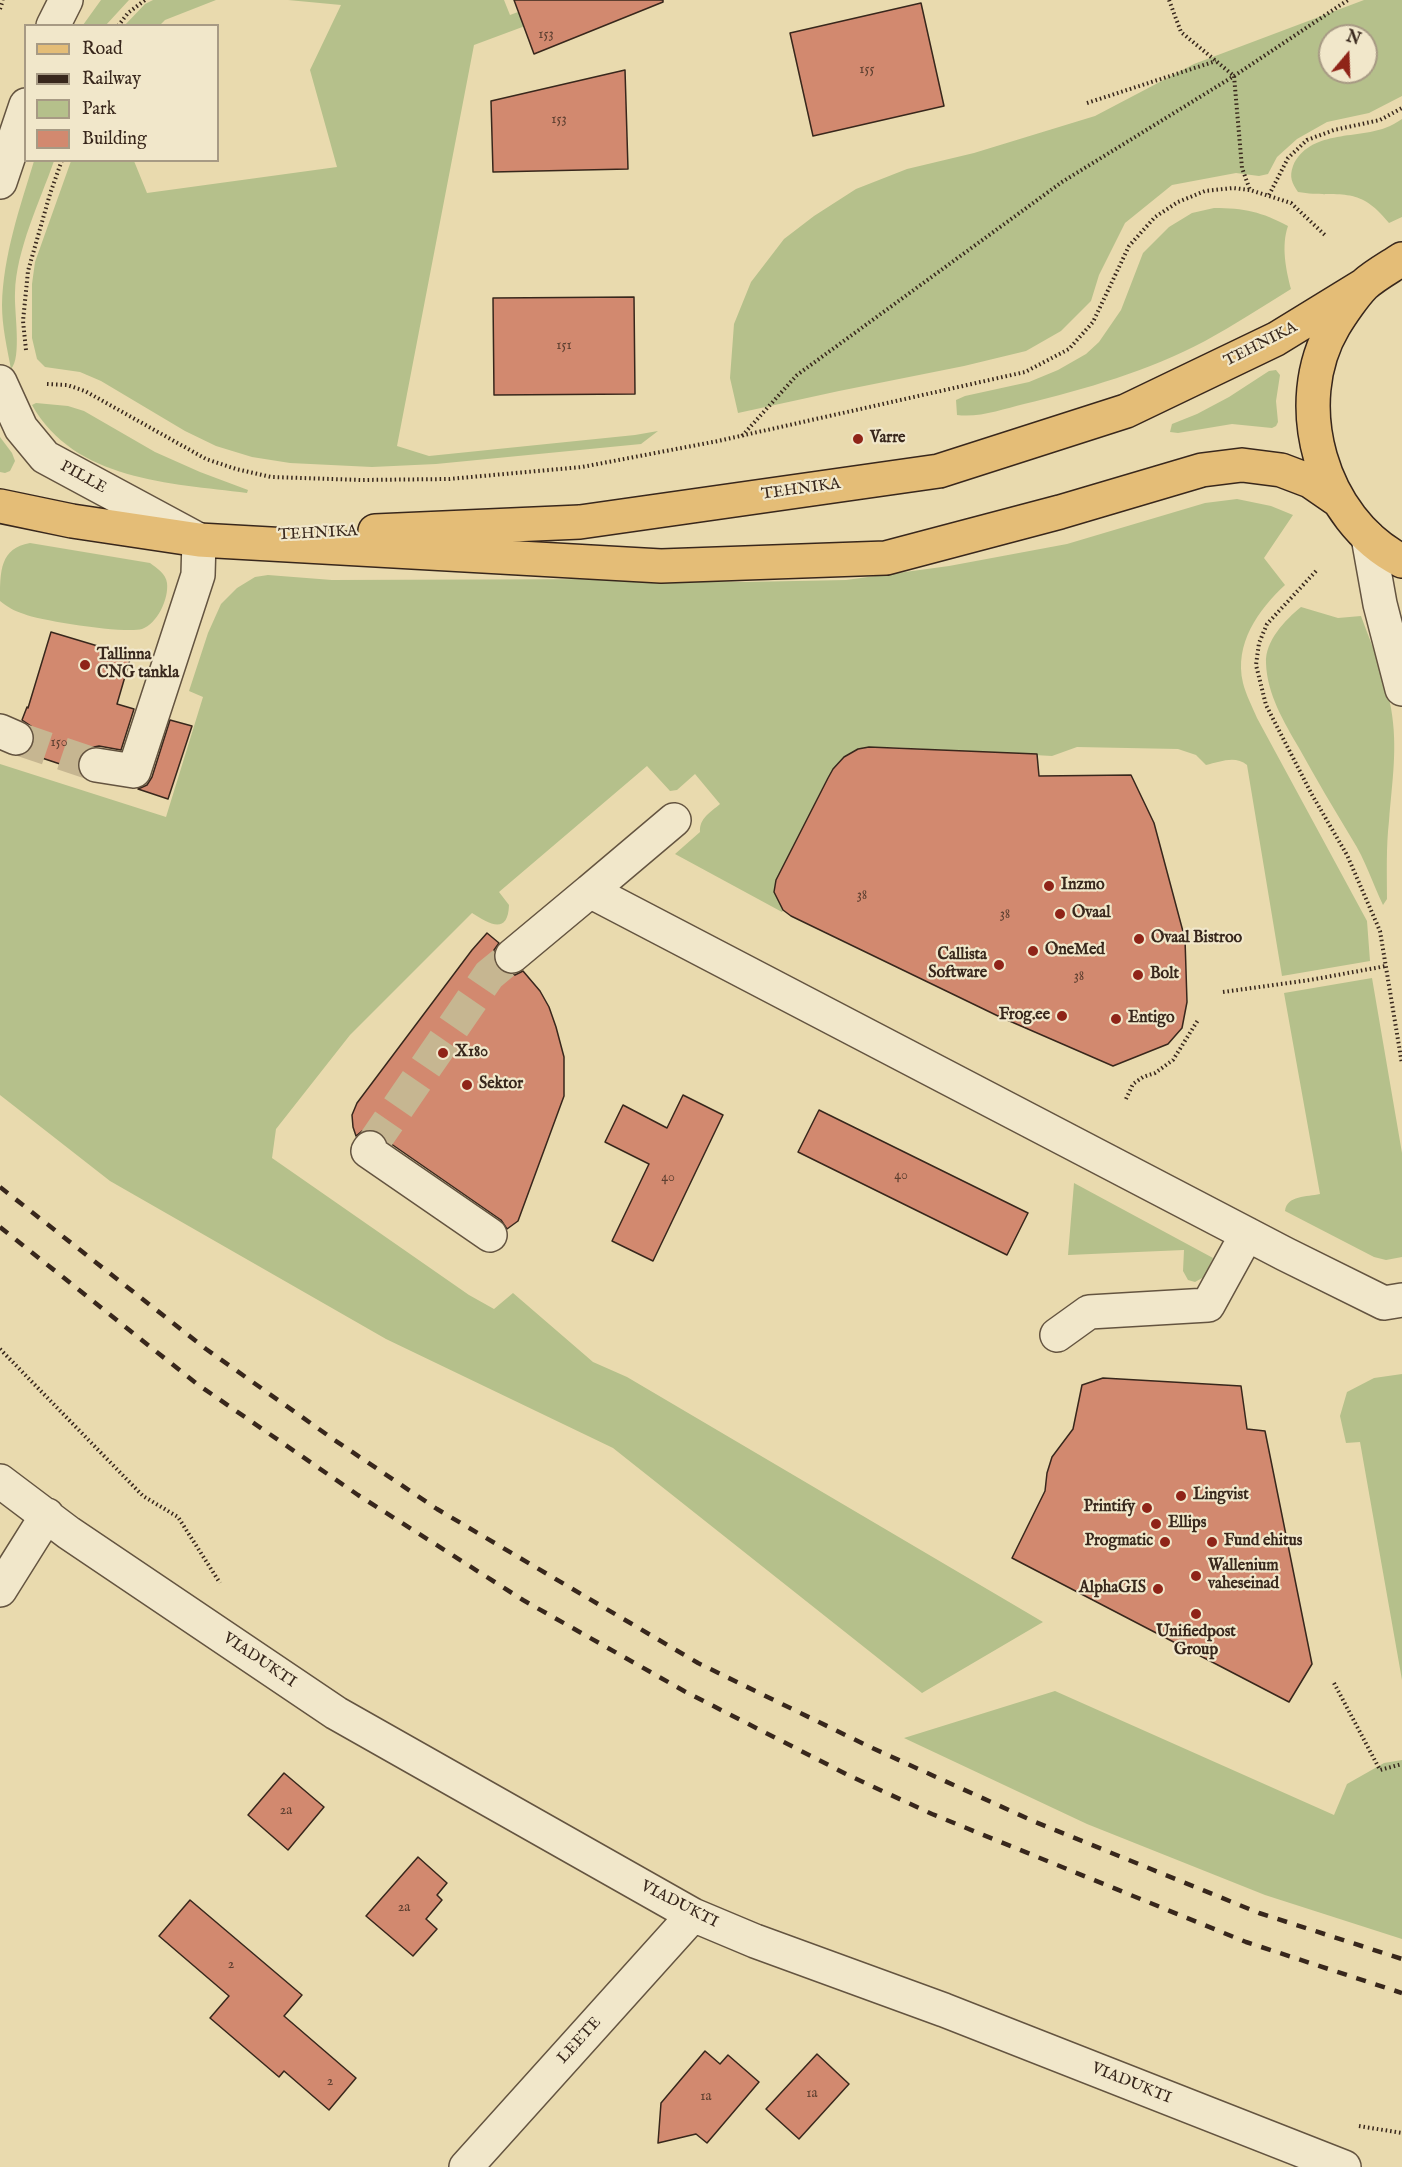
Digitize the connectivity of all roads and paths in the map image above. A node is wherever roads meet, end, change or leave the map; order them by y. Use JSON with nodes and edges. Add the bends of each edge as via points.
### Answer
{"nodes":[{"id":1,"x":3,"y":0,"type":"edge"},
{"id":2,"x":66,"y":0,"type":"edge"},
{"id":3,"x":145,"y":0,"type":"edge"},
{"id":4,"x":1169,"y":0,"type":"edge"},
{"id":5,"x":1348,"y":0,"type":"edge"},
{"id":6,"x":0,"y":9,"type":"edge"},
{"id":7,"x":54,"y":24,"type":"edge"},
{"id":8,"x":120,"y":24,"type":"edge"},
{"id":9,"x":1216,"y":61,"type":"junction"},
{"id":10,"x":1234,"y":76,"type":"junction"},
{"id":11,"x":1087,"y":104,"type":"dead end"},
{"id":12,"x":1402,"y":108,"type":"edge"},
{"id":13,"x":24,"y":111,"type":"edge"},
{"id":14,"x":61,"y":162,"type":"edge"},
{"id":15,"x":0,"y":182,"type":"edge"},
{"id":16,"x":1250,"y":190,"type":"junction"},
{"id":17,"x":1269,"y":195,"type":"junction"},
{"id":18,"x":1326,"y":236,"type":"dead end"},
{"id":19,"x":1402,"y":259,"type":"edge"},
{"id":20,"x":1364,"y":285,"type":"junction"},
{"id":21,"x":26,"y":354,"type":"dead end"},
{"id":22,"x":0,"y":382,"type":"edge"},
{"id":23,"x":38,"y":385,"type":"dead end"},
{"id":24,"x":742,"y":436,"type":"junction"},
{"id":25,"x":1338,"y":501,"type":"junction"},
{"id":26,"x":0,"y":506,"type":"edge"},
{"id":27,"x":1368,"y":537,"type":"junction"},
{"id":28,"x":199,"y":540,"type":"junction"},
{"id":29,"x":1402,"y":561,"type":"edge"},
{"id":30,"x":1316,"y":571,"type":"dead end"},
{"id":31,"x":1402,"y":688,"type":"edge"},
{"id":32,"x":96,"y":765,"type":"tunnel mouth"},
{"id":33,"x":674,"y":820,"type":"dead end"},
{"id":34,"x":590,"y":891,"type":"junction"},
{"id":35,"x":512,"y":956,"type":"tunnel mouth"},
{"id":36,"x":1386,"y":966,"type":"junction"},
{"id":37,"x":1223,"y":992,"type":"dead end"},
{"id":38,"x":1198,"y":1020,"type":"dead end"},
{"id":39,"x":1402,"y":1064,"type":"edge"},
{"id":40,"x":1126,"y":1099,"type":"dead end"},
{"id":41,"x":370,"y":1148,"type":"dead end"},
{"id":42,"x":1247,"y":1234,"type":"junction"},
{"id":43,"x":490,"y":1235,"type":"dead end"},
{"id":44,"x":1402,"y":1300,"type":"edge"},
{"id":45,"x":1057,"y":1335,"type":"dead end"},
{"id":46,"x":0,"y":1349,"type":"edge"},
{"id":47,"x":0,"y":1480,"type":"edge"},
{"id":48,"x":58,"y":1524,"type":"junction"},
{"id":49,"x":222,"y":1587,"type":"dead end"},
{"id":50,"x":0,"y":1590,"type":"edge"},
{"id":51,"x":1334,"y":1683,"type":"dead end"},
{"id":52,"x":1402,"y":1764,"type":"edge"},
{"id":53,"x":693,"y":1915,"type":"junction"},
{"id":54,"x":466,"y":2167,"type":"edge"},
{"id":55,"x":1344,"y":2167,"type":"edge"}],
"edges":[{"from":1,"to":6,"type":"path"},
{"from":2,"to":7,"type":"street"},
{"from":3,"to":8,"type":"path"},
{"from":4,"to":9,"type":"path","via":[[1181,32]]},
{"from":5,"to":10,"type":"path"},
{"from":9,"to":10,"type":"path"},
{"from":9,"to":11,"type":"path"},
{"from":10,"to":16,"type":"path","via":[[1242,168]]},
{"from":10,"to":24,"type":"path","via":[[1062,182],[797,375]]},
{"from":12,"to":17,"type":"path","via":[[1380,120],[1307,140],[1288,158]]},
{"from":13,"to":15,"type":"street"},
{"from":14,"to":21,"type":"path","via":[[28,271],[23,321]]},
{"from":16,"to":17,"type":"path"},
{"from":16,"to":24,"type":"path","via":[[1205,191],[1155,217],[1129,246],[1093,322],[1069,349],[1025,372]]},
{"from":17,"to":18,"type":"path","via":[[1292,203]]},
{"from":19,"to":20,"type":"main road","name":"TEHNIKA"},
{"from":20,"to":25,"type":"main road","via":[[1334,326],[1319,360],[1312,405],[1320,460]]},
{"from":20,"to":28,"type":"main road","name":"TEHNIKA","via":[[1276,339],[1126,411],[939,471],[580,522]]},
{"from":22,"to":28,"type":"street","name":"PILLE","via":[[21,428],[45,458]]},
{"from":23,"to":24,"type":"path","via":[[67,385],[85,391],[206,459],[271,477],[449,479],[582,467]]},
{"from":25,"to":27,"type":"main road"},
{"from":25,"to":28,"type":"main road","name":"TEHNIKA","via":[[1310,481],[1281,470],[1242,465],[1202,470],[886,558],[661,566]]},
{"from":26,"to":28,"type":"main road","name":"TEHNIKA"},
{"from":27,"to":29,"type":"main road"},
{"from":27,"to":31,"type":"street","via":[[1380,604]]},
{"from":28,"to":32,"type":"street","via":[[198,575],[134,771]]},
{"from":30,"to":36,"type":"path","via":[[1267,624],[1256,665],[1266,705],[1347,855],[1380,931]]},
{"from":33,"to":34,"type":"street"},
{"from":34,"to":35,"type":"street"},
{"from":34,"to":42,"type":"street"},
{"from":36,"to":37,"type":"path"},
{"from":36,"to":39,"type":"path"},
{"from":38,"to":40,"type":"path","via":[[1173,1060],[1133,1084]]},
{"from":41,"to":43,"type":"street","via":[[368,1151]]},
{"from":42,"to":44,"type":"street","via":[[1384,1303]]},
{"from":42,"to":45,"type":"street","via":[[1208,1305],[1089,1312]]},
{"from":46,"to":49,"type":"path","via":[[144,1496],[178,1517]]},
{"from":47,"to":48,"type":"street","name":"VIADUKTI"},
{"from":48,"to":50,"type":"street"},
{"from":48,"to":53,"type":"street","name":"VIADUKTI","via":[[336,1713]]},
{"from":51,"to":52,"type":"path","via":[[1380,1770]]},
{"from":53,"to":54,"type":"street","name":"LEETE"},
{"from":53,"to":55,"type":"street","name":"VIADUKTI"}]}
